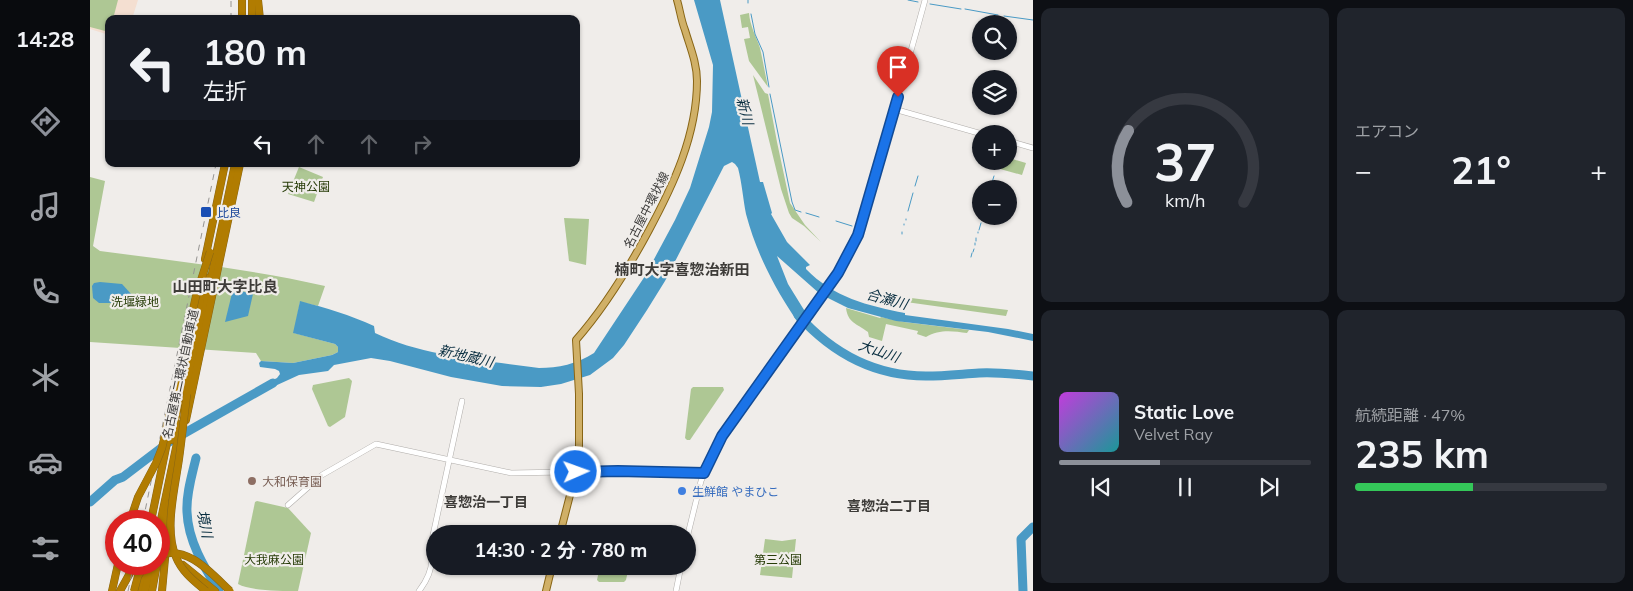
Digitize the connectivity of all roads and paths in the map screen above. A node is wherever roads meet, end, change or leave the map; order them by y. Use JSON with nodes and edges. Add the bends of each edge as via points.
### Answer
{"nodes":[{"id":1,"x":244,"y":0,"type":"edge"},
{"id":2,"x":252,"y":0,"type":"edge"},
{"id":3,"x":258,"y":0,"type":"edge"},
{"id":4,"x":677,"y":0,"type":"edge"},
{"id":5,"x":925,"y":0,"type":"edge"},
{"id":6,"x":243,"y":15,"type":"edge"},
{"id":7,"x":252,"y":15,"type":"edge"},
{"id":8,"x":258,"y":15,"type":"edge"},
{"id":9,"x":894,"y":109,"type":"junction"},
{"id":10,"x":972,"y":131,"type":"edge"},
{"id":11,"x":1017,"y":143,"type":"edge"},
{"id":12,"x":1033,"y":148,"type":"edge"},
{"id":13,"x":226,"y":167,"type":"edge"},
{"id":14,"x":226,"y":167,"type":"edge"},
{"id":15,"x":234,"y":167,"type":"edge"},
{"id":16,"x":241,"y":167,"type":"edge"},
{"id":17,"x":210,"y":252,"type":"junction"},
{"id":18,"x":187,"y":394,"type":"junction"},
{"id":19,"x":462,"y":402,"type":"dead end"},
{"id":20,"x":450,"y":459,"type":"junction"},
{"id":21,"x":576,"y":472,"type":"junction"},
{"id":22,"x":704,"y":473,"type":"junction"},
{"id":23,"x":288,"y":505,"type":"dead end"},
{"id":24,"x":134,"y":510,"type":"edge"},
{"id":25,"x":153,"y":510,"type":"edge"},
{"id":26,"x":153,"y":510,"type":"edge"},
{"id":27,"x":163,"y":510,"type":"edge"},
{"id":28,"x":169,"y":510,"type":"edge"},
{"id":29,"x":562,"y":525,"type":"edge"},
{"id":30,"x":690,"y":525,"type":"edge"},
{"id":31,"x":172,"y":542,"type":"junction"},
{"id":32,"x":170,"y":553,"type":"edge"},
{"id":33,"x":116,"y":575,"type":"edge"},
{"id":34,"x":120,"y":575,"type":"edge"},
{"id":35,"x":128,"y":575,"type":"edge"},
{"id":36,"x":138,"y":575,"type":"edge"},
{"id":37,"x":149,"y":575,"type":"edge"},
{"id":38,"x":155,"y":575,"type":"edge"},
{"id":39,"x":163,"y":575,"type":"edge"},
{"id":40,"x":550,"y":575,"type":"edge"},
{"id":41,"x":679,"y":575,"type":"edge"},
{"id":42,"x":112,"y":591,"type":"edge"},
{"id":43,"x":118,"y":591,"type":"edge"},
{"id":44,"x":136,"y":591,"type":"edge"},
{"id":45,"x":145,"y":591,"type":"edge"},
{"id":46,"x":152,"y":591,"type":"edge"},
{"id":47,"x":162,"y":591,"type":"edge"},
{"id":48,"x":206,"y":591,"type":"edge"},
{"id":49,"x":215,"y":591,"type":"edge"},
{"id":50,"x":230,"y":591,"type":"edge"},
{"id":51,"x":420,"y":591,"type":"edge"},
{"id":52,"x":546,"y":591,"type":"edge"},
{"id":53,"x":676,"y":591,"type":"edge"}],
"edges":[{"from":1,"to":6,"type":"highway"},
{"from":2,"to":7,"type":"highway"},
{"from":3,"to":8,"type":"highway"},
{"from":4,"to":21,"type":"main road","name":"名古屋中環状線","via":[[696,68],[694,113],[679,169],[662,206],[616,288],[576,340],[579,394]]},
{"from":5,"to":9,"type":"street"},
{"from":9,"to":10,"type":"street"},
{"from":9,"to":22,"type":"street","via":[[858,235],[838,273],[720,440]]},
{"from":11,"to":12,"type":"street"},
{"from":13,"to":25,"type":"highway","bridge":true},
{"from":14,"to":17,"type":"highway","name":"名古屋第二環状自動車道"},
{"from":15,"to":18,"type":"highway","name":"名古屋第二環状自動車道"},
{"from":16,"to":28,"type":"highway","bridge":true},
{"from":17,"to":24,"type":"highway","bridge":true,"via":[[196,296],[162,448]]},
{"from":17,"to":26,"type":"highway","name":"名古屋第二環状自動車道","bridge":true},
{"from":18,"to":27,"type":"highway","name":"名古屋第二環状自動車道","bridge":true},
{"from":18,"to":31,"type":"highway","bridge":true,"via":[[172,516]]},
{"from":19,"to":20,"type":"street"},
{"from":20,"to":21,"type":"street","via":[[511,473]]},
{"from":20,"to":23,"type":"street","via":[[376,444],[322,475]]},
{"from":20,"to":51,"type":"street","via":[[430,549],[431,569]]},
{"from":21,"to":22,"type":"street"},
{"from":21,"to":29,"type":"main road","name":"名古屋中環状線"},
{"from":22,"to":30,"type":"street"},
{"from":31,"to":48,"type":"highway","bridge":true,"via":[[180,565]]},
{"from":31,"to":49,"type":"highway","bridge":true,"via":[[177,557],[186,568]]},
{"from":32,"to":50,"type":"highway","bridge":true,"via":[[189,557]]},
{"from":33,"to":42,"type":"highway"},
{"from":34,"to":43,"type":"highway"},
{"from":35,"to":43,"type":"highway"},
{"from":36,"to":44,"type":"highway","bridge":true},
{"from":37,"to":45,"type":"highway"},
{"from":38,"to":46,"type":"highway"},
{"from":39,"to":47,"type":"highway"},
{"from":40,"to":52,"type":"main road"},
{"from":41,"to":53,"type":"street"}]}
